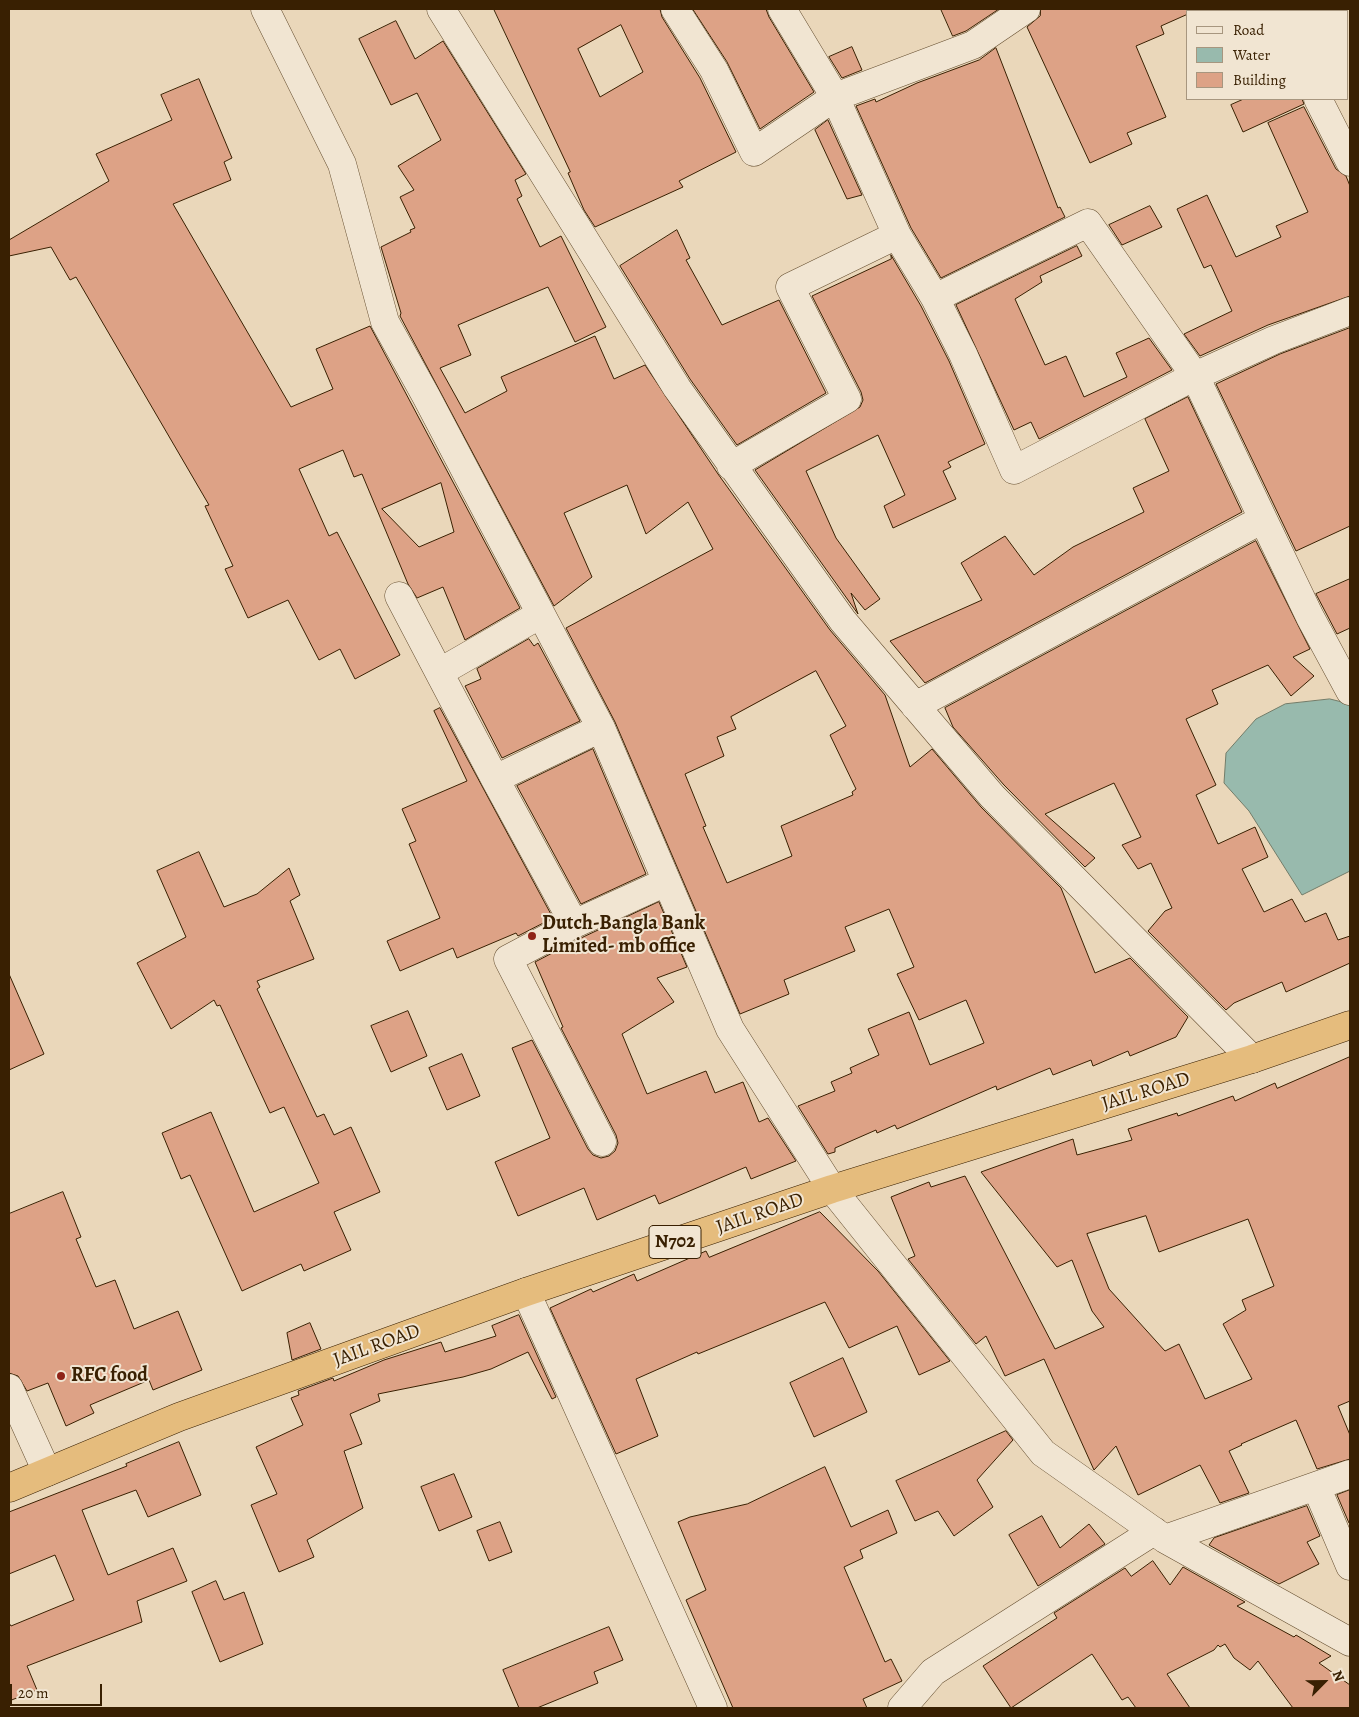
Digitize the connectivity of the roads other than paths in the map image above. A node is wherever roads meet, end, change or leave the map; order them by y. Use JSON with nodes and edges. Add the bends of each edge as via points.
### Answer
{"nodes":[{"id":1,"x":265,"y":9,"type":"edge"},
{"id":2,"x":441,"y":9,"type":"edge"},
{"id":3,"x":675,"y":9,"type":"edge"},
{"id":4,"x":782,"y":9,"type":"edge"},
{"id":5,"x":1026,"y":9,"type":"edge"},
{"id":6,"x":835,"y":97,"type":"junction"},
{"id":7,"x":1319,"y":100,"type":"edge"},
{"id":8,"x":1350,"y":162,"type":"edge"},
{"id":9,"x":896,"y":236,"type":"junction"},
{"id":10,"x":935,"y":298,"type":"junction"},
{"id":11,"x":1350,"y":311,"type":"edge"},
{"id":12,"x":1196,"y":376,"type":"junction"},
{"id":13,"x":731,"y":466,"type":"junction"},
{"id":14,"x":1263,"y":519,"type":"junction"},
{"id":15,"x":399,"y":596,"type":"dead end"},
{"id":16,"x":541,"y":614,"type":"junction"},
{"id":17,"x":440,"y":672,"type":"junction"},
{"id":18,"x":1350,"y":691,"type":"edge"},
{"id":19,"x":915,"y":706,"type":"junction"},
{"id":20,"x":601,"y":728,"type":"junction"},
{"id":21,"x":495,"y":779,"type":"junction"},
{"id":22,"x":666,"y":882,"type":"junction"},
{"id":23,"x":574,"y":924,"type":"junction"},
{"id":24,"x":1350,"y":1025,"type":"edge"},
{"id":25,"x":1252,"y":1059,"type":"junction"},
{"id":26,"x":602,"y":1142,"type":"dead end"},
{"id":27,"x":832,"y":1189,"type":"junction"},
{"id":28,"x":526,"y":1292,"type":"junction"},
{"id":29,"x":9,"y":1388,"type":"edge"},
{"id":30,"x":47,"y":1472,"type":"junction"},
{"id":31,"x":1350,"y":1474,"type":"edge"},
{"id":32,"x":1316,"y":1486,"type":"junction"},
{"id":33,"x":9,"y":1488,"type":"edge"},
{"id":34,"x":1159,"y":1535,"type":"junction"},
{"id":35,"x":1350,"y":1566,"type":"edge"},
{"id":36,"x":1350,"y":1642,"type":"edge"},
{"id":37,"x":713,"y":1708,"type":"edge"},
{"id":38,"x":902,"y":1708,"type":"edge"}],
"edges":[{"from":1,"to":16,"type":"street","via":[[342,164],[385,322]]},
{"from":2,"to":13,"type":"street","via":[[678,388]]},
{"from":3,"to":6,"type":"street","via":[[714,70],[754,152]]},
{"from":4,"to":6,"type":"street"},
{"from":5,"to":6,"type":"street","via":[[973,45]]},
{"from":6,"to":9,"type":"street"},
{"from":7,"to":8,"type":"street"},
{"from":9,"to":10,"type":"street"},
{"from":9,"to":13,"type":"street","via":[[790,287],[847,399]]},
{"from":10,"to":12,"type":"street","via":[[1088,223]]},
{"from":10,"to":12,"type":"street","via":[[1014,470]]},
{"from":11,"to":12,"type":"street","via":[[1274,340]]},
{"from":12,"to":14,"type":"street"},
{"from":13,"to":19,"type":"street","via":[[843,621]]},
{"from":14,"to":18,"type":"street"},
{"from":14,"to":19,"type":"street"},
{"from":15,"to":17,"type":"street"},
{"from":16,"to":17,"type":"street"},
{"from":16,"to":20,"type":"street"},
{"from":17,"to":21,"type":"street"},
{"from":19,"to":25,"type":"street","via":[[992,796]]},
{"from":20,"to":21,"type":"street"},
{"from":20,"to":22,"type":"street"},
{"from":21,"to":23,"type":"street"},
{"from":22,"to":23,"type":"street"},
{"from":22,"to":27,"type":"street","via":[[730,1029]]},
{"from":23,"to":26,"type":"street","via":[[508,959]]},
{"from":24,"to":25,"type":"highway","name":"JAIL ROAD","number":"N702"},
{"from":25,"to":27,"type":"highway","name":"JAIL ROAD","number":"N702"},
{"from":27,"to":28,"type":"highway","name":"JAIL ROAD","number":"N702"},
{"from":27,"to":34,"type":"street","via":[[1043,1452]]},
{"from":28,"to":30,"type":"highway","name":"JAIL ROAD","number":"N702","via":[[179,1417]]},
{"from":28,"to":37,"type":"street"},
{"from":29,"to":30,"type":"street"},
{"from":30,"to":33,"type":"highway","name":"JAIL ROAD","number":"N702"},
{"from":31,"to":32,"type":"street"},
{"from":32,"to":34,"type":"street"},
{"from":32,"to":35,"type":"street"},
{"from":34,"to":36,"type":"street"},
{"from":34,"to":38,"type":"street","via":[[933,1672]]}]}
